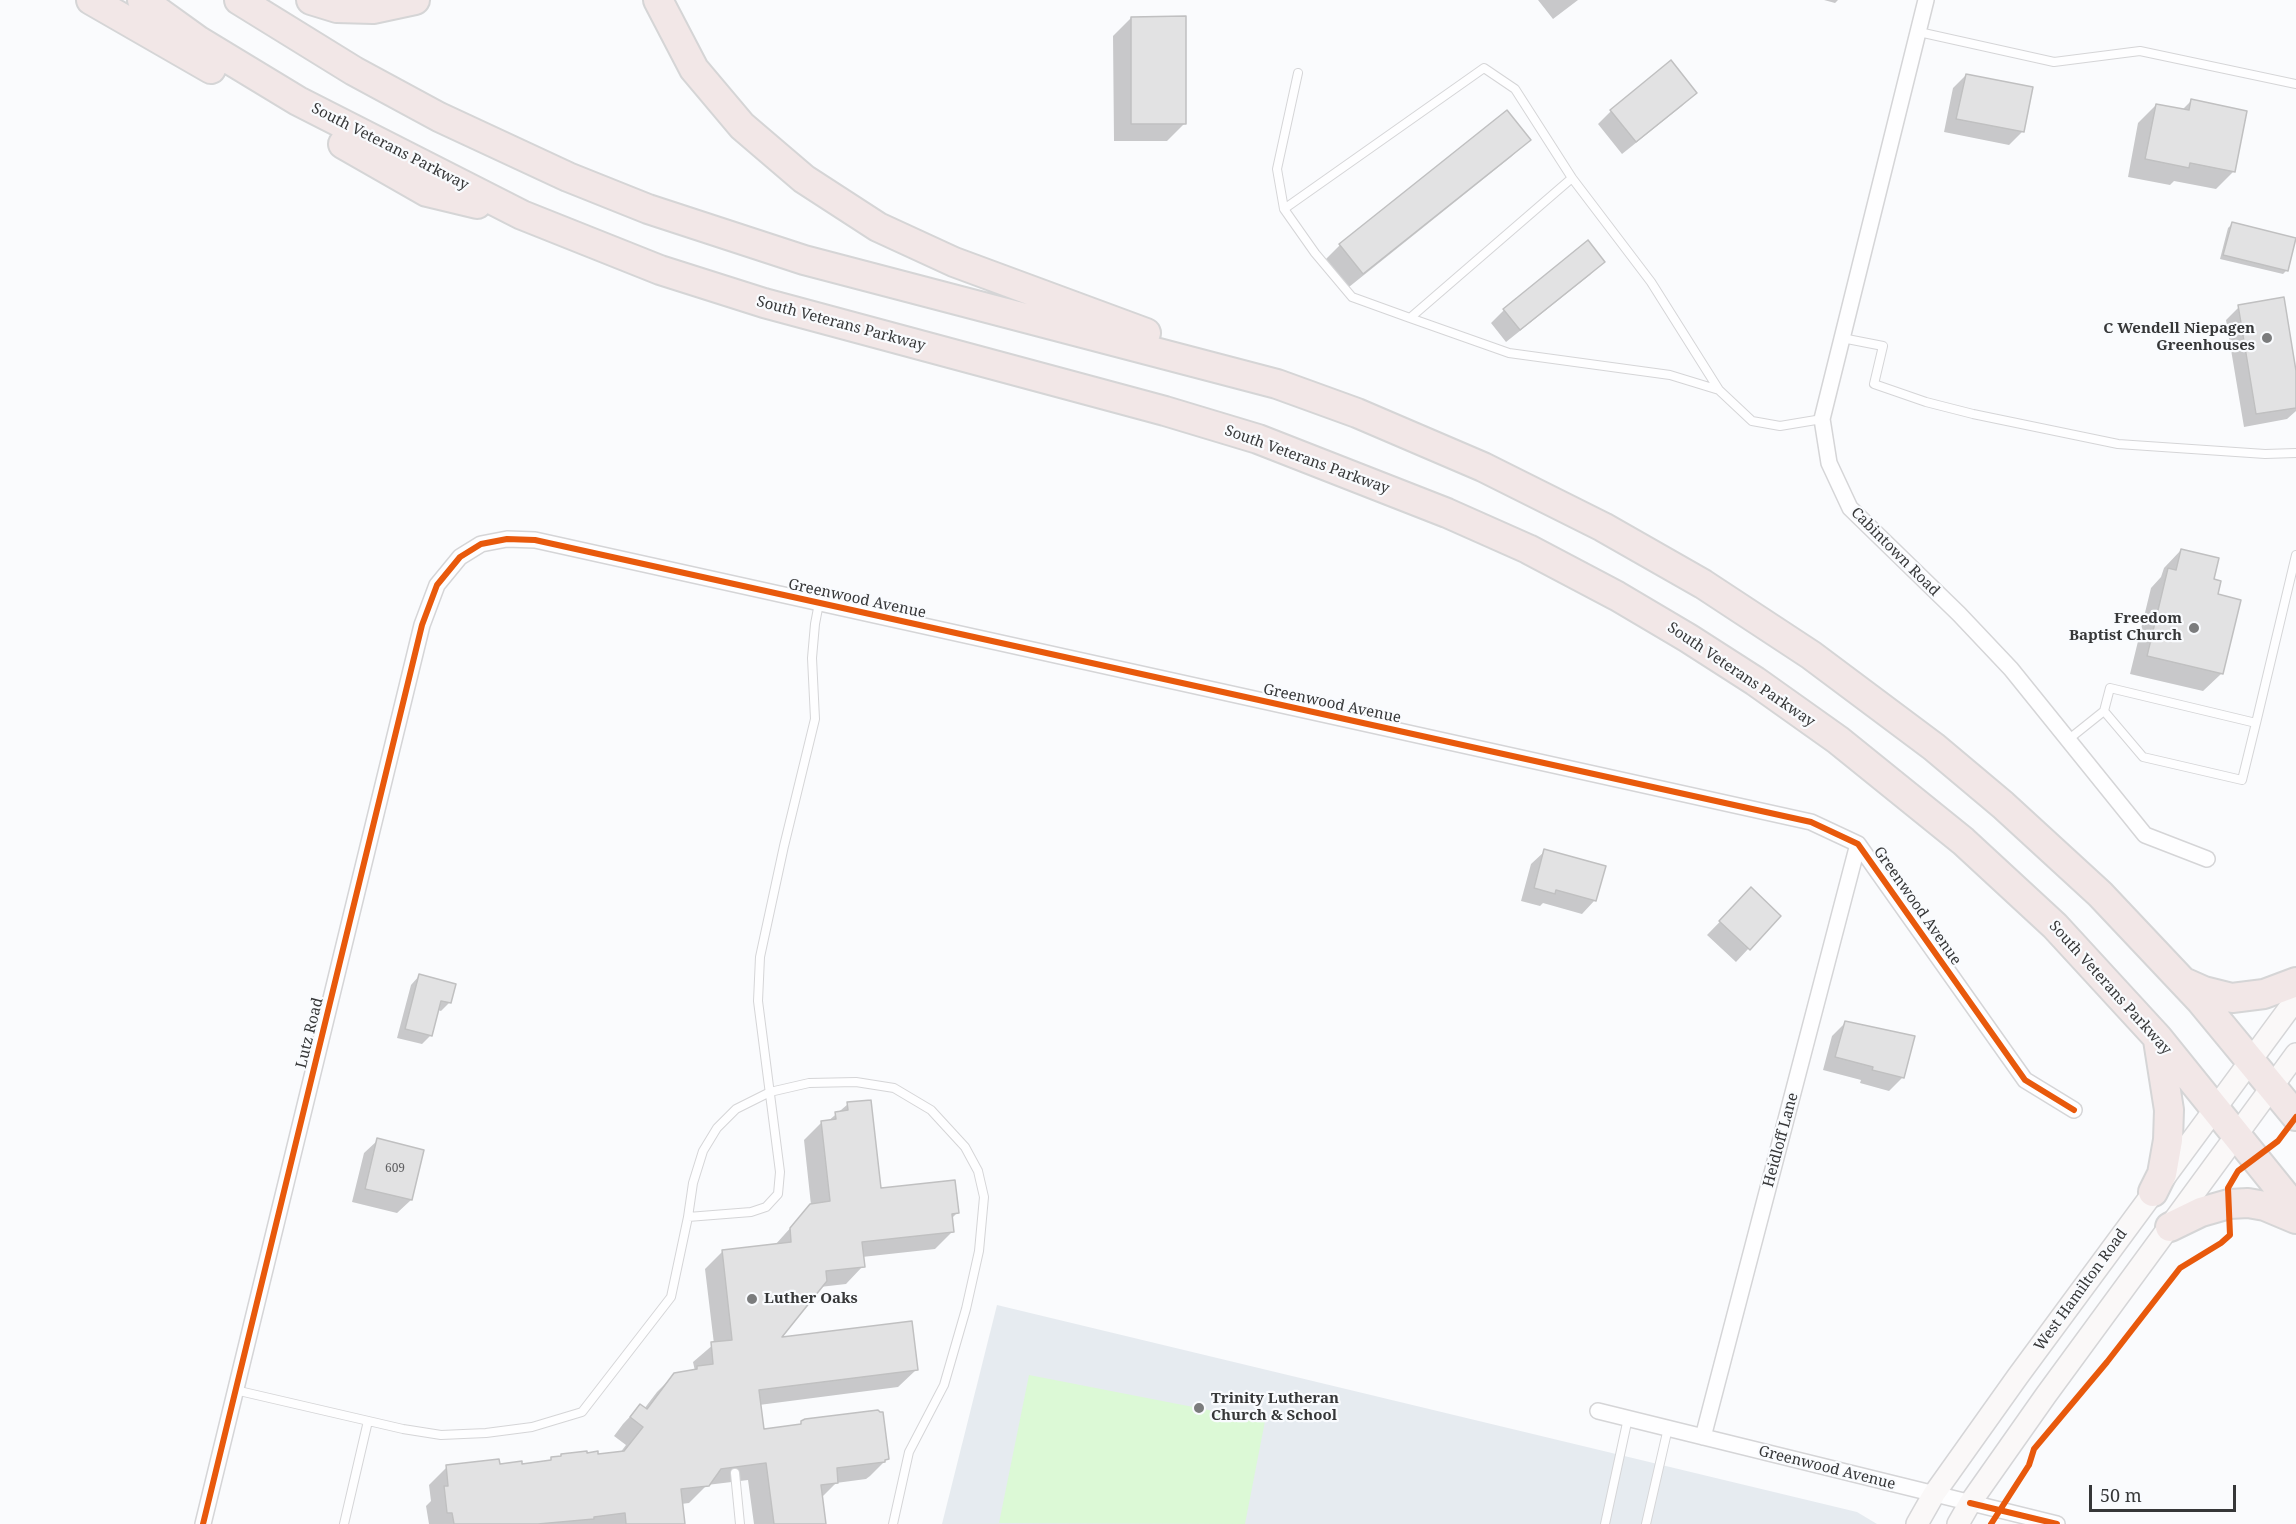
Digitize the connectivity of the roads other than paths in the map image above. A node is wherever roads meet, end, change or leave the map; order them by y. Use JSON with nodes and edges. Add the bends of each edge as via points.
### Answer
{"nodes":[{"id":1,"x":91,"y":0,"type":"edge"},
{"id":2,"x":142,"y":0,"type":"edge"},
{"id":3,"x":239,"y":0,"type":"edge"},
{"id":4,"x":311,"y":0,"type":"edge"},
{"id":5,"x":415,"y":0,"type":"edge"},
{"id":6,"x":658,"y":0,"type":"edge"},
{"id":7,"x":1926,"y":0,"type":"edge"},
{"id":8,"x":1918,"y":32,"type":"junction"},
{"id":9,"x":1298,"y":73,"type":"dead end"},
{"id":10,"x":2296,"y":84,"type":"edge"},
{"id":11,"x":1572,"y":178,"type":"junction"},
{"id":12,"x":1284,"y":209,"type":"junction"},
{"id":13,"x":522,"y":214,"type":"junction"},
{"id":14,"x":1410,"y":318,"type":"junction"},
{"id":15,"x":1842,"y":338,"type":"junction"},
{"id":16,"x":1276,"y":384,"type":"junction"},
{"id":17,"x":1719,"y":390,"type":"junction"},
{"id":18,"x":1822,"y":419,"type":"junction"},
{"id":19,"x":2296,"y":453,"type":"edge"},
{"id":20,"x":2296,"y":555,"type":"edge"},
{"id":21,"x":460,"y":557,"type":"joint"},
{"id":22,"x":819,"y":603,"type":"junction"},
{"id":23,"x":2104,"y":711,"type":"junction"},
{"id":24,"x":2256,"y":723,"type":"junction"},
{"id":25,"x":2069,"y":739,"type":"junction"},
{"id":26,"x":1858,"y":844,"type":"junction"},
{"id":27,"x":2207,"y":859,"type":"dead end"},
{"id":28,"x":2183,"y":981,"type":"junction"},
{"id":29,"x":2296,"y":982,"type":"edge"},
{"id":30,"x":2296,"y":999,"type":"edge"},
{"id":31,"x":2158,"y":1038,"type":"junction"},
{"id":32,"x":2296,"y":1054,"type":"edge"},
{"id":33,"x":2251,"y":1061,"type":"junction"},
{"id":34,"x":2272,"y":1086,"type":"junction"},
{"id":35,"x":770,"y":1092,"type":"junction"},
{"id":36,"x":2214,"y":1109,"type":"junction"},
{"id":37,"x":2074,"y":1110,"type":"dead end"},
{"id":38,"x":2296,"y":1116,"type":"edge"},
{"id":39,"x":2235,"y":1136,"type":"junction"},
{"id":40,"x":2153,"y":1192,"type":"junction"},
{"id":41,"x":2296,"y":1209,"type":"edge"},
{"id":42,"x":688,"y":1217,"type":"junction"},
{"id":43,"x":2296,"y":1219,"type":"edge"},
{"id":44,"x":2170,"y":1227,"type":"junction"},
{"id":45,"x":235,"y":1390,"type":"junction"},
{"id":46,"x":1598,"y":1410,"type":"dead end"},
{"id":47,"x":1628,"y":1418,"type":"junction"},
{"id":48,"x":368,"y":1421,"type":"junction"},
{"id":49,"x":1668,"y":1428,"type":"junction"},
{"id":50,"x":1703,"y":1437,"type":"junction"},
{"id":51,"x":735,"y":1473,"type":"dead end"},
{"id":52,"x":1934,"y":1494,"type":"junction"},
{"id":53,"x":1970,"y":1503,"type":"junction"},
{"id":54,"x":203,"y":1524,"type":"edge"},
{"id":55,"x":344,"y":1524,"type":"edge"},
{"id":56,"x":740,"y":1524,"type":"edge"},
{"id":57,"x":892,"y":1524,"type":"edge"},
{"id":58,"x":1605,"y":1524,"type":"edge"},
{"id":59,"x":1646,"y":1524,"type":"edge"},
{"id":60,"x":1917,"y":1524,"type":"edge"},
{"id":61,"x":1958,"y":1524,"type":"edge"},
{"id":62,"x":2057,"y":1524,"type":"edge"}],
"edges":[{"from":1,"to":13,"type":"highway","via":[[427,192]]},
{"from":2,"to":13,"type":"highway","name":"South Veterans Parkway","via":[[199,41],[298,101]]},
{"from":3,"to":16,"type":"highway","via":[[354,71],[439,117],[538,164],[648,209],[814,263]]},
{"from":4,"to":5,"type":"highway","via":[[337,8],[373,9]]},
{"from":6,"to":16,"type":"highway","via":[[694,69],[742,126],[804,179],[878,227],[954,262]]},
{"from":7,"to":8,"type":"street","name":"Cabintown Road"},
{"from":8,"to":10,"type":"lane","via":[[2054,62],[2140,51]]},
{"from":8,"to":15,"type":"street","name":"Cabintown Road"},
{"from":9,"to":12,"type":"lane","via":[[1277,169]]},
{"from":11,"to":12,"type":"lane","via":[[1515,89],[1484,68]]},
{"from":11,"to":14,"type":"lane"},
{"from":11,"to":17,"type":"lane","via":[[1651,282]]},
{"from":12,"to":14,"type":"lane","via":[[1352,297]]},
{"from":13,"to":31,"type":"highway","name":"South Veterans Parkway","via":[[660,270],[764,303],[1258,439],[1528,549],[1688,638],[1838,740],[1963,841],[2055,926]]},
{"from":14,"to":17,"type":"lane","via":[[1509,352],[1670,375]]},
{"from":15,"to":18,"type":"street","name":"Cabintown Road"},
{"from":15,"to":19,"type":"lane","via":[[1883,346],[1874,384],[1973,414],[2118,444]]},
{"from":16,"to":28,"type":"highway","via":[[1368,417],[1584,517],[1703,584],[1811,655],[1934,747],[2003,805],[2100,894]]},
{"from":17,"to":18,"type":"lane","via":[[1752,421],[1780,426]]},
{"from":18,"to":25,"type":"street","name":"Cabintown Road","via":[[1829,463],[1850,508],[1959,614]]},
{"from":20,"to":24,"type":"lane"},
{"from":21,"to":22,"type":"street","name":"Greenwood Avenue","via":[[481,544],[507,539],[535,540]]},
{"from":21,"to":45,"type":"street","name":"Lutz Road","via":[[437,585],[422,625]]},
{"from":22,"to":26,"type":"street","name":"Greenwood Avenue","via":[[1811,822]]},
{"from":22,"to":35,"type":"lane","via":[[812,658],[815,719],[760,957],[758,1001]]},
{"from":23,"to":24,"type":"lane","via":[[2110,688]]},
{"from":23,"to":24,"type":"lane","via":[[2143,757],[2242,780]]},
{"from":23,"to":25,"type":"lane"},
{"from":25,"to":27,"type":"street","name":"Cabintown Road","via":[[2145,835]]},
{"from":26,"to":37,"type":"street","name":"Greenwood Avenue","via":[[2025,1080]]},
{"from":26,"to":50,"type":"street","name":"Heidloff Lane"},
{"from":28,"to":29,"type":"highway","via":[[2232,998],[2264,994]]},
{"from":28,"to":33,"type":"highway"},
{"from":30,"to":33,"type":"main road","name":"West Hamilton Road"},
{"from":31,"to":36,"type":"highway","name":"South Veterans Parkway"},
{"from":31,"to":40,"type":"highway","via":[[2169,1110],[2162,1174]]},
{"from":32,"to":34,"type":"main road"},
{"from":33,"to":34,"type":"highway"},
{"from":33,"to":36,"type":"main road","name":"West Hamilton Road"},
{"from":34,"to":38,"type":"highway"},
{"from":34,"to":39,"type":"main road"},
{"from":35,"to":42,"type":"lane","via":[[736,1109],[717,1128],[703,1151]]},
{"from":35,"to":42,"type":"lane","via":[[780,1172],[778,1194],[766,1207],[751,1212]]},
{"from":35,"to":57,"type":"lane","via":[[809,1083],[856,1082],[894,1088],[931,1110],[965,1147],[978,1171],[984,1197],[979,1251],[966,1310],[944,1385],[909,1452]]},
{"from":36,"to":39,"type":"highway","name":"South Veterans Parkway"},
{"from":36,"to":40,"type":"main road","name":"West Hamilton Road"},
{"from":39,"to":41,"type":"highway","name":"South Veterans Parkway"},
{"from":39,"to":44,"type":"main road"},
{"from":40,"to":52,"type":"main road","name":"West Hamilton Road"},
{"from":42,"to":48,"type":"lane","via":[[671,1297],[582,1412],[532,1427],[441,1435]]},
{"from":43,"to":44,"type":"highway","via":[[2265,1206],[2229,1204]]},
{"from":44,"to":53,"type":"main road"},
{"from":45,"to":48,"type":"lane"},
{"from":45,"to":54,"type":"street","name":"Lutz Road"},
{"from":46,"to":47,"type":"street","name":"Greenwood Avenue"},
{"from":47,"to":49,"type":"street","name":"Greenwood Avenue"},
{"from":47,"to":58,"type":"lane"},
{"from":48,"to":55,"type":"lane"},
{"from":49,"to":50,"type":"street","name":"Greenwood Avenue"},
{"from":49,"to":59,"type":"lane"},
{"from":50,"to":52,"type":"street","name":"Greenwood Avenue"},
{"from":51,"to":56,"type":"lane"},
{"from":52,"to":53,"type":"street","name":"Greenwood Avenue"},
{"from":52,"to":60,"type":"main road","name":"West Hamilton Road"},
{"from":53,"to":61,"type":"main road"},
{"from":53,"to":62,"type":"street","name":"Greenwood Avenue"}]}
